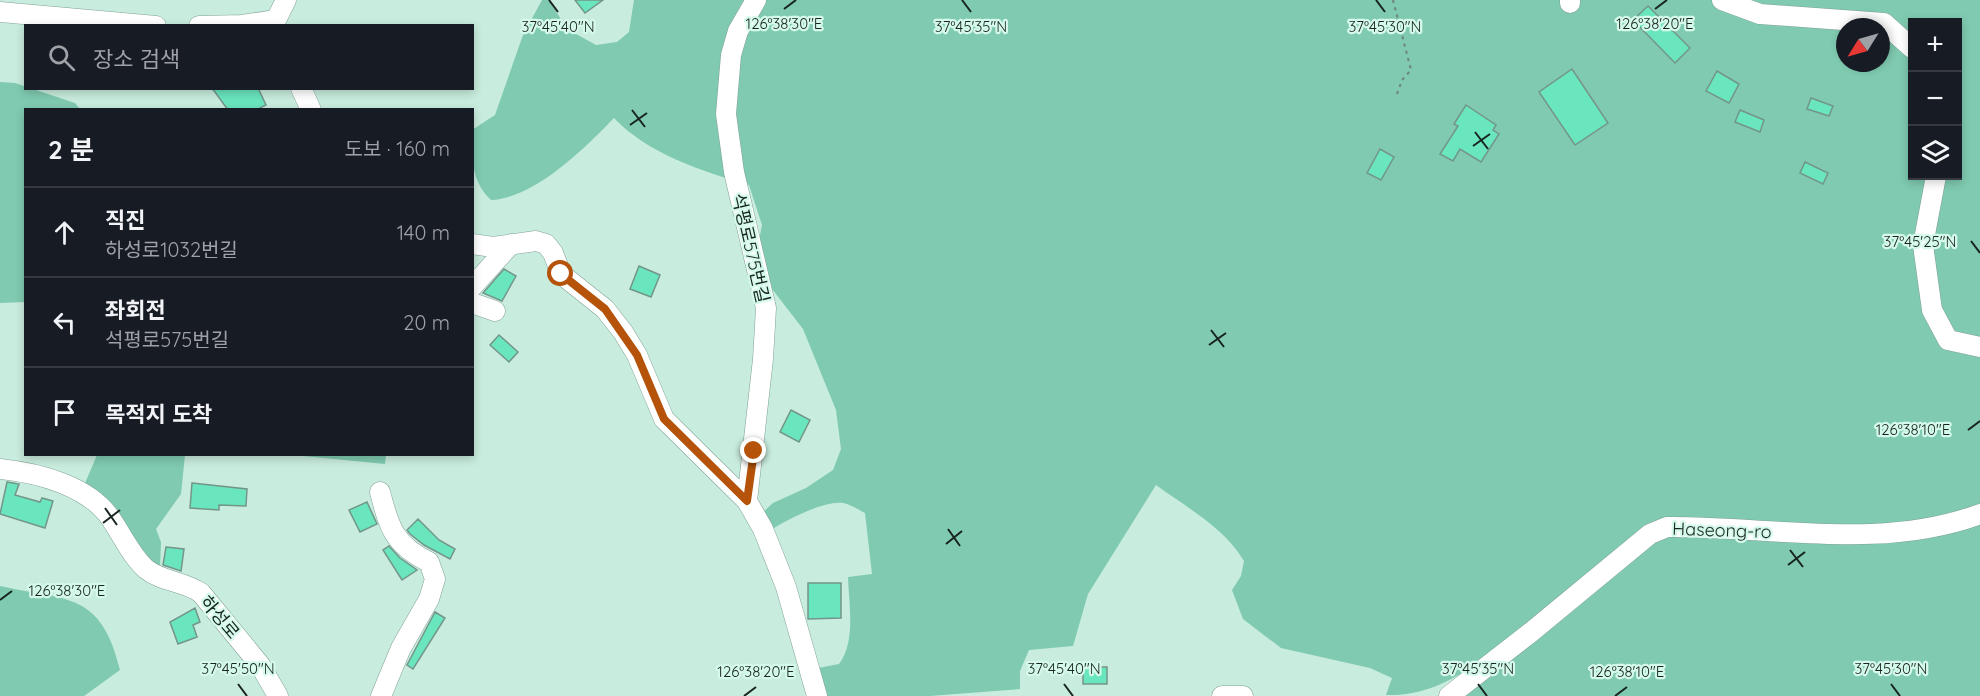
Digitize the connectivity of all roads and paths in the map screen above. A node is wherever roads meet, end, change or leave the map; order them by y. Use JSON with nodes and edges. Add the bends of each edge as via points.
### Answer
{"nodes":[{"id":1,"x":286,"y":0,"type":"edge"},
{"id":2,"x":756,"y":0,"type":"edge"},
{"id":3,"x":1393,"y":0,"type":"edge"},
{"id":4,"x":1722,"y":0,"type":"edge"},
{"id":5,"x":0,"y":12,"type":"edge"},
{"id":6,"x":277,"y":23,"type":"edge"},
{"id":7,"x":134,"y":24,"type":"edge"},
{"id":8,"x":260,"y":24,"type":"edge"},
{"id":9,"x":1908,"y":44,"type":"edge"},
{"id":10,"x":302,"y":90,"type":"edge"},
{"id":11,"x":1397,"y":94,"type":"dead end"},
{"id":12,"x":310,"y":108,"type":"edge"},
{"id":13,"x":1935,"y":180,"type":"edge"},
{"id":14,"x":474,"y":244,"type":"edge"},
{"id":15,"x":511,"y":244,"type":"junction"},
{"id":16,"x":474,"y":285,"type":"edge"},
{"id":17,"x":474,"y":304,"type":"edge"},
{"id":18,"x":495,"y":311,"type":"dead end"},
{"id":19,"x":1980,"y":347,"type":"edge"},
{"id":20,"x":0,"y":469,"type":"edge"},
{"id":21,"x":380,"y":492,"type":"dead end"},
{"id":22,"x":747,"y":501,"type":"junction"},
{"id":23,"x":1980,"y":514,"type":"edge"},
{"id":24,"x":278,"y":696,"type":"edge"},
{"id":25,"x":381,"y":696,"type":"edge"},
{"id":26,"x":817,"y":696,"type":"edge"},
{"id":27,"x":1222,"y":696,"type":"edge"},
{"id":28,"x":1243,"y":696,"type":"edge"},
{"id":29,"x":1449,"y":696,"type":"edge"}],
"edges":[{"from":1,"to":6,"type":"street"},
{"from":2,"to":22,"type":"street","name":"석평로575번길","via":[[738,31],[731,56],[726,114],[734,172],[766,308]]},
{"from":3,"to":11,"type":"path","via":[[1411,70]]},
{"from":4,"to":9,"type":"street","via":[[1760,14],[1884,23]]},
{"from":5,"to":7,"type":"street"},
{"from":6,"to":8,"type":"street"},
{"from":10,"to":12,"type":"street"},
{"from":13,"to":19,"type":"street","via":[[1923,244],[1932,310],[1948,340]]},
{"from":14,"to":15,"type":"street"},
{"from":15,"to":16,"type":"street"},
{"from":15,"to":22,"type":"street","via":[[546,244],[561,274],[605,309],[637,355],[664,419]]},
{"from":17,"to":18,"type":"street"},
{"from":20,"to":24,"type":"street","name":"하성로","via":[[54,481],[93,499],[144,568],[159,578],[188,585],[201,593],[260,665]]},
{"from":21,"to":25,"type":"street","via":[[393,533],[412,554],[429,562],[435,579]]},
{"from":22,"to":26,"type":"street","via":[[772,548]]},
{"from":23,"to":29,"type":"street","name":"Haseong-ro","via":[[1931,528],[1845,534],[1667,527],[1650,534]]},
{"from":27,"to":28,"type":"street"}]}
